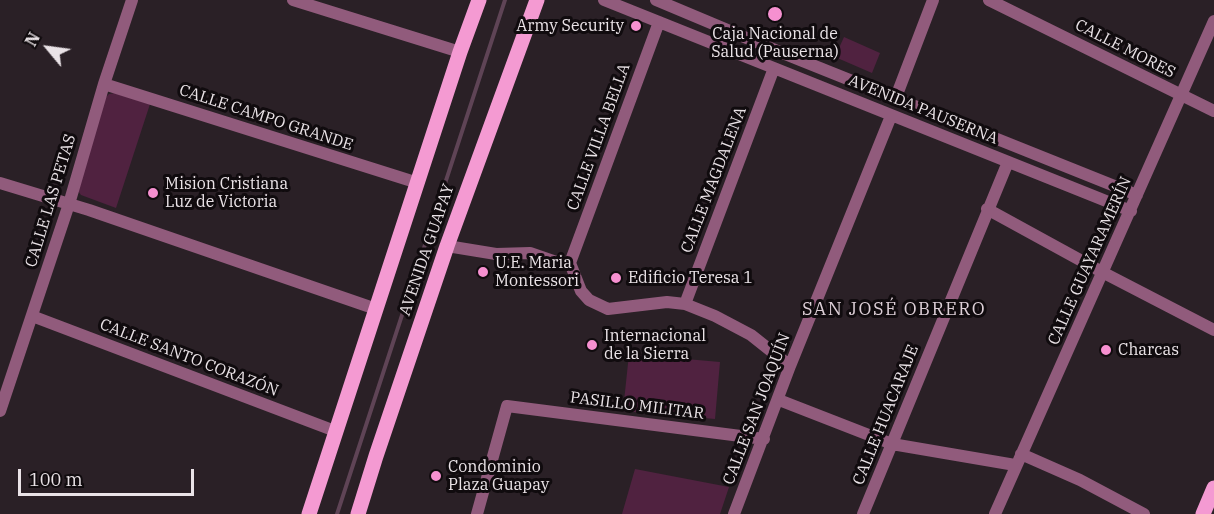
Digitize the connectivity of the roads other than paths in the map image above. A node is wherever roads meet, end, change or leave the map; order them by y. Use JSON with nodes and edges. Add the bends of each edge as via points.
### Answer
{"nodes":[{"id":1,"x":132,"y":0,"type":"edge"},
{"id":2,"x":293,"y":0,"type":"edge"},
{"id":3,"x":479,"y":0,"type":"edge"},
{"id":4,"x":604,"y":0,"type":"edge"},
{"id":5,"x":656,"y":0,"type":"edge"},
{"id":6,"x":933,"y":0,"type":"edge"},
{"id":7,"x":989,"y":0,"type":"edge"},
{"id":8,"x":533,"y":1,"type":"edge"},
{"id":9,"x":1214,"y":21,"type":"edge"},
{"id":10,"x":659,"y":22,"type":"junction"},
{"id":11,"x":723,"y":28,"type":"junction"},
{"id":12,"x":716,"y":45,"type":"junction"},
{"id":13,"x":460,"y":52,"type":"junction"},
{"id":14,"x":774,"y":68,"type":"junction"},
{"id":15,"x":104,"y":84,"type":"junction"},
{"id":16,"x":1182,"y":96,"type":"junction"},
{"id":17,"x":896,"y":97,"type":"junction"},
{"id":18,"x":1214,"y":111,"type":"edge"},
{"id":19,"x":934,"y":113,"type":"junction"},
{"id":20,"x":891,"y":116,"type":"junction"},
{"id":21,"x":927,"y":130,"type":"junction"},
{"id":22,"x":1008,"y":162,"type":"junction"},
{"id":23,"x":0,"y":183,"type":"edge"},
{"id":24,"x":418,"y":183,"type":"junction"},
{"id":25,"x":1137,"y":195,"type":"junction"},
{"id":26,"x":69,"y":204,"type":"junction"},
{"id":27,"x":987,"y":209,"type":"junction"},
{"id":28,"x":1131,"y":211,"type":"junction"},
{"id":29,"x":447,"y":246,"type":"junction"},
{"id":30,"x":570,"y":263,"type":"junction"},
{"id":31,"x":1102,"y":273,"type":"junction"},
{"id":32,"x":685,"y":304,"type":"junction"},
{"id":33,"x":376,"y":309,"type":"junction"},
{"id":34,"x":32,"y":316,"type":"junction"},
{"id":35,"x":1214,"y":330,"type":"edge"},
{"id":36,"x":790,"y":366,"type":"junction"},
{"id":37,"x":779,"y":400,"type":"junction"},
{"id":38,"x":0,"y":411,"type":"edge"},
{"id":39,"x":335,"y":431,"type":"junction"},
{"id":40,"x":764,"y":439,"type":"junction"},
{"id":41,"x":892,"y":444,"type":"junction"},
{"id":42,"x":1018,"y":460,"type":"junction"},
{"id":43,"x":1214,"y":488,"type":"edge"},
{"id":44,"x":309,"y":514,"type":"edge"},
{"id":45,"x":358,"y":514,"type":"edge"},
{"id":46,"x":477,"y":514,"type":"edge"},
{"id":47,"x":734,"y":514,"type":"edge"},
{"id":48,"x":863,"y":514,"type":"edge"},
{"id":49,"x":995,"y":514,"type":"edge"},
{"id":50,"x":1144,"y":514,"type":"edge"},
{"id":51,"x":1203,"y":514,"type":"edge"}],
"edges":[{"from":1,"to":15,"type":"street","name":"CALLE LAS PETAS"},
{"from":2,"to":13,"type":"street"},
{"from":3,"to":13,"type":"main road","name":"AVENIDA GUAPAY"},
{"from":4,"to":10,"type":"street","name":"AVENIDA PAUSERNA"},
{"from":5,"to":11,"type":"street","name":"AVENIDA PAUSERNA"},
{"from":6,"to":17,"type":"street"},
{"from":7,"to":16,"type":"street","name":"CALLE MORES"},
{"from":8,"to":29,"type":"main road","name":"AVENIDA GUAPAY"},
{"from":9,"to":16,"type":"street","name":"CALLE GUAYARAMERÍN"},
{"from":10,"to":12,"type":"street","name":"AVENIDA PAUSERNA"},
{"from":10,"to":30,"type":"street","name":"CALLE VILLA BELLA"},
{"from":11,"to":12,"type":"street"},
{"from":11,"to":17,"type":"street","name":"AVENIDA PAUSERNA"},
{"from":12,"to":14,"type":"street","name":"AVENIDA PAUSERNA"},
{"from":13,"to":24,"type":"main road","name":"AVENIDA GUAPAY"},
{"from":14,"to":20,"type":"street","name":"AVENIDA PAUSERNA"},
{"from":14,"to":32,"type":"street","name":"CALLE MAGDALENA"},
{"from":15,"to":24,"type":"street","name":"CALLE CAMPO GRANDE"},
{"from":15,"to":26,"type":"street","name":"CALLE LAS PETAS"},
{"from":16,"to":18,"type":"street","name":"CALLE MORES"},
{"from":16,"to":25,"type":"street","name":"CALLE GUAYARAMERÍN"},
{"from":17,"to":19,"type":"street","name":"AVENIDA PAUSERNA"},
{"from":19,"to":21,"type":"street"},
{"from":19,"to":25,"type":"street","name":"AVENIDA PAUSERNA"},
{"from":20,"to":21,"type":"street","name":"AVENIDA PAUSERNA"},
{"from":20,"to":36,"type":"street","name":"CALLE SAN JOAQUÍN"},
{"from":21,"to":22,"type":"street","name":"AVENIDA PAUSERNA"},
{"from":22,"to":27,"type":"street","name":"CALLE HUACARAJE"},
{"from":22,"to":28,"type":"street","name":"AVENIDA PAUSERNA"},
{"from":23,"to":26,"type":"street"},
{"from":24,"to":33,"type":"main road","name":"AVENIDA GUAPAY"},
{"from":25,"to":28,"type":"street","name":"CALLE GUAYARAMERÍN"},
{"from":26,"to":33,"type":"street"},
{"from":26,"to":34,"type":"street","name":"CALLE LAS PETAS"},
{"from":27,"to":31,"type":"street"},
{"from":27,"to":41,"type":"street","name":"CALLE HUACARAJE"},
{"from":28,"to":31,"type":"street","name":"CALLE GUAYARAMERÍN"},
{"from":29,"to":30,"type":"street","via":[[496,255],[530,253]]},
{"from":29,"to":45,"type":"main road","name":"AVENIDA GUAPAY"},
{"from":30,"to":32,"type":"street","via":[[581,291],[599,306],[608,309],[667,302]]},
{"from":31,"to":35,"type":"street"},
{"from":31,"to":42,"type":"street","name":"CALLE GUAYARAMERÍN"},
{"from":32,"to":36,"type":"street","via":[[751,335]]},
{"from":33,"to":39,"type":"main road","name":"AVENIDA GUAPAY"},
{"from":34,"to":38,"type":"street","name":"CALLE LAS PETAS"},
{"from":34,"to":39,"type":"street","name":"CALLE SANTO CORAZÓN"},
{"from":36,"to":37,"type":"street","name":"CALLE SAN JOAQUÍN"},
{"from":37,"to":40,"type":"street","name":"CALLE SAN JOAQUÍN"},
{"from":37,"to":41,"type":"street"},
{"from":39,"to":44,"type":"main road","name":"AVENIDA GUAPAY"},
{"from":40,"to":46,"type":"street","name":"PASILLO MILITAR","via":[[507,406]]},
{"from":40,"to":47,"type":"street","name":"CALLE SAN JOAQUÍN"},
{"from":41,"to":42,"type":"street"},
{"from":41,"to":48,"type":"street","name":"CALLE HUACARAJE"},
{"from":42,"to":49,"type":"street","name":"CALLE GUAYARAMERÍN"},
{"from":42,"to":50,"type":"street","via":[[1080,480]]},
{"from":43,"to":51,"type":"main road"}]}
